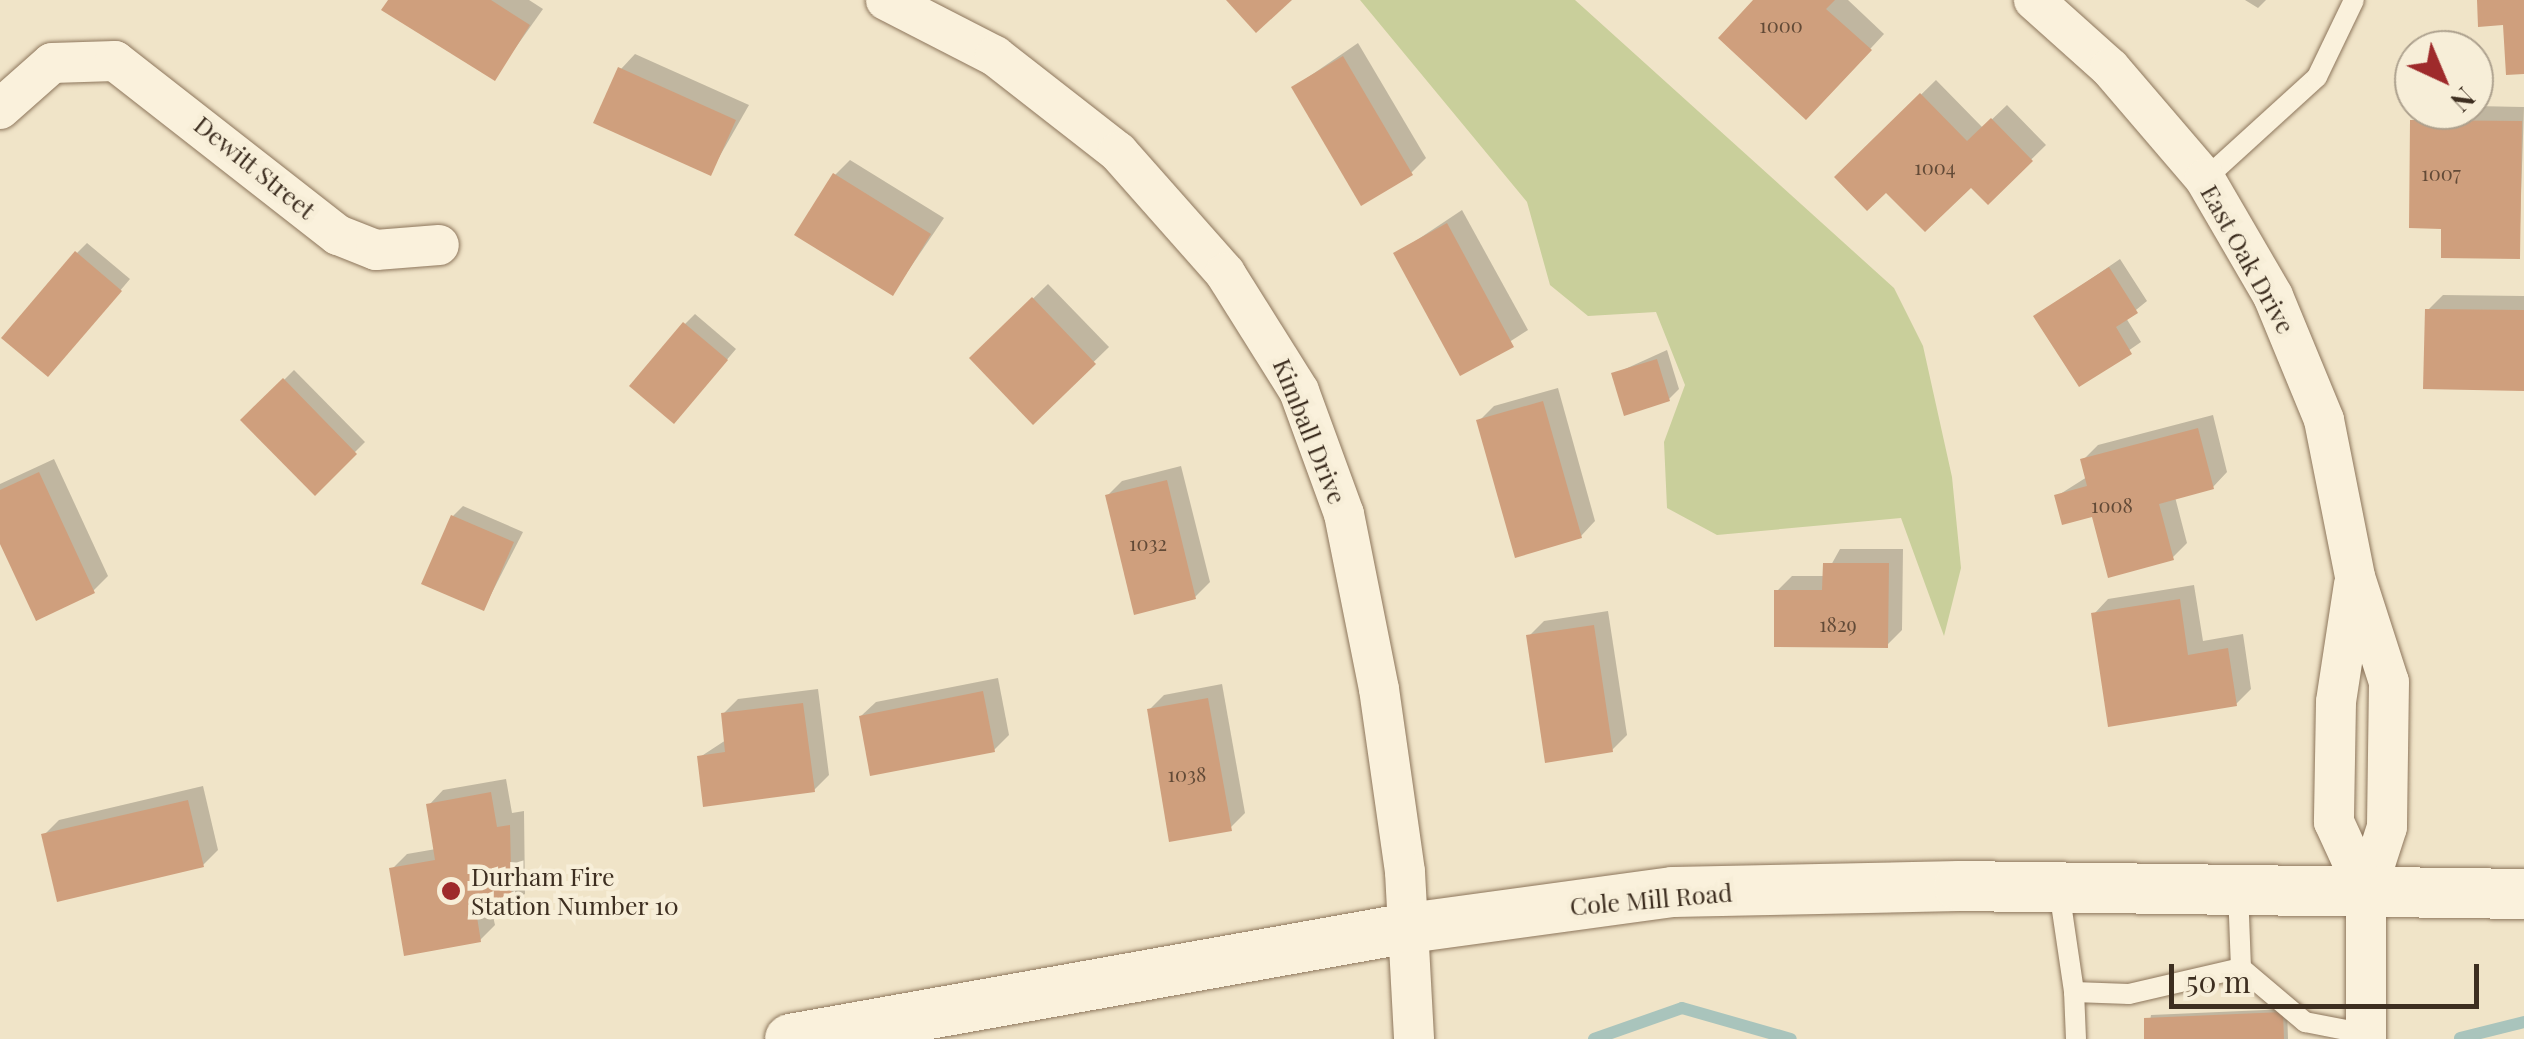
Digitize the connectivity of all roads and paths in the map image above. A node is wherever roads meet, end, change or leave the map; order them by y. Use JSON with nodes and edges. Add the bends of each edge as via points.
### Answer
{"nodes":[{"id":1,"x":886,"y":0,"type":"edge"},
{"id":2,"x":2034,"y":0,"type":"edge"},
{"id":3,"x":2354,"y":0,"type":"edge"},
{"id":4,"x":0,"y":109,"type":"edge"},
{"id":5,"x":2205,"y":179,"type":"junction"},
{"id":6,"x":439,"y":244,"type":"dead end"},
{"id":7,"x":2355,"y":577,"type":"junction"},
{"id":8,"x":2059,"y":888,"type":"junction"},
{"id":9,"x":2238,"y":890,"type":"junction"},
{"id":10,"x":2366,"y":892,"type":"junction"},
{"id":11,"x":2524,"y":894,"type":"edge"},
{"id":12,"x":1409,"y":928,"type":"junction"},
{"id":13,"x":2241,"y":968,"type":"junction"},
{"id":14,"x":2074,"y":992,"type":"junction"},
{"id":15,"x":2366,"y":1036,"type":"edge"},
{"id":16,"x":790,"y":1039,"type":"edge"},
{"id":17,"x":1414,"y":1039,"type":"edge"},
{"id":18,"x":2076,"y":1039,"type":"edge"}],
"edges":[{"from":1,"to":12,"type":"street","name":"Kimball Drive","via":[[995,56],[1118,152],[1268,333],[1322,447],[1348,532],[1380,689]]},
{"from":2,"to":5,"type":"street","name":"East Oak Drive","via":[[2110,68]]},
{"from":3,"to":5,"type":"lane","via":[[2317,77]]},
{"from":4,"to":6,"type":"street","name":"Dewitt Street","via":[[32,74],[79,56],[116,60],[338,235],[376,250]]},
{"from":5,"to":7,"type":"street","name":"East Oak Drive","via":[[2298,352],[2343,490]]},
{"from":7,"to":10,"type":"street","name":"East Oak Drive","via":[[2336,702],[2334,822]]},
{"from":7,"to":10,"type":"street","name":"East Oak Drive","via":[[2389,682],[2387,826]]},
{"from":8,"to":9,"type":"street","name":"Cole Mill Road"},
{"from":8,"to":12,"type":"street","name":"Cole Mill Road","via":[[1673,892]]},
{"from":8,"to":14,"type":"lane"},
{"from":9,"to":10,"type":"street","name":"Cole Mill Road"},
{"from":9,"to":13,"type":"lane"},
{"from":10,"to":11,"type":"street","name":"Cole Mill Road"},
{"from":10,"to":15,"type":"street","name":"East Oak Drive"},
{"from":12,"to":16,"type":"street","name":"Cole Mill Road"},
{"from":12,"to":17,"type":"street","name":"Kimball Drive"},
{"from":13,"to":14,"type":"lane","via":[[2129,994]]},
{"from":13,"to":15,"type":"lane","via":[[2305,1022]]},
{"from":14,"to":18,"type":"lane"}]}
